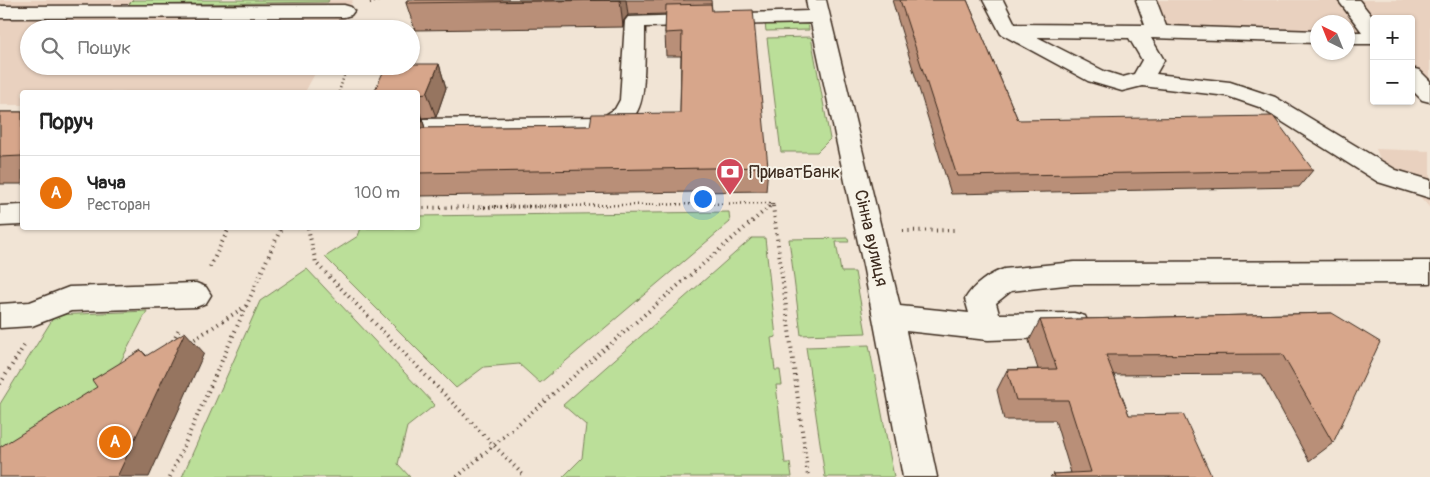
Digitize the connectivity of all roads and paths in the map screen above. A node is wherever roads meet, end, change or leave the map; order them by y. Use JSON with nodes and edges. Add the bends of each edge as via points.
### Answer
{"nodes":[{"id":1,"x":382,"y":0,"type":"edge"},
{"id":2,"x":993,"y":0,"type":"edge"},
{"id":3,"x":1146,"y":0,"type":"edge"},
{"id":4,"x":1348,"y":0,"type":"edge"},
{"id":5,"x":367,"y":4,"type":"dead end"},
{"id":6,"x":124,"y":6,"type":"edge"},
{"id":7,"x":818,"y":9,"type":"edge"},
{"id":8,"x":344,"y":10,"type":"dead end"},
{"id":9,"x":0,"y":12,"type":"edge"},
{"id":10,"x":1370,"y":28,"type":"edge"},
{"id":11,"x":1008,"y":30,"type":"junction"},
{"id":12,"x":1136,"y":31,"type":"junction"},
{"id":13,"x":1158,"y":32,"type":"junction"},
{"id":14,"x":1310,"y":37,"type":"edge"},
{"id":15,"x":1355,"y":38,"type":"edge"},
{"id":16,"x":1370,"y":38,"type":"edge"},
{"id":17,"x":344,"y":75,"type":"edge"},
{"id":18,"x":1415,"y":78,"type":"edge"},
{"id":19,"x":1142,"y":79,"type":"junction"},
{"id":20,"x":340,"y":90,"type":"edge"},
{"id":21,"x":1430,"y":95,"type":"edge"},
{"id":22,"x":420,"y":127,"type":"edge"},
{"id":23,"x":1430,"y":189,"type":"edge"},
{"id":24,"x":773,"y":203,"type":"junction"},
{"id":25,"x":420,"y":208,"type":"edge"},
{"id":26,"x":20,"y":215,"type":"edge"},
{"id":27,"x":0,"y":216,"type":"edge"},
{"id":28,"x":280,"y":230,"type":"edge"},
{"id":29,"x":308,"y":230,"type":"edge"},
{"id":30,"x":958,"y":230,"type":"dead end"},
{"id":31,"x":869,"y":231,"type":"junction"},
{"id":32,"x":1430,"y":272,"type":"edge"},
{"id":33,"x":196,"y":295,"type":"dead end"},
{"id":34,"x":246,"y":306,"type":"junction"},
{"id":35,"x":0,"y":316,"type":"edge"},
{"id":36,"x":889,"y":317,"type":"junction"},
{"id":37,"x":1097,"y":324,"type":"edge"},
{"id":38,"x":988,"y":327,"type":"junction"},
{"id":39,"x":189,"y":343,"type":"dead end"},
{"id":40,"x":494,"y":445,"type":"junction"},
{"id":41,"x":170,"y":477,"type":"edge"},
{"id":42,"x":457,"y":477,"type":"edge"},
{"id":43,"x":525,"y":477,"type":"edge"},
{"id":44,"x":808,"y":477,"type":"edge"},
{"id":45,"x":920,"y":477,"type":"edge"}],
"edges":[{"from":1,"to":5,"type":"path"},
{"from":2,"to":11,"type":"street"},
{"from":3,"to":13,"type":"street"},
{"from":4,"to":10,"type":"street"},
{"from":6,"to":8,"type":"street"},
{"from":6,"to":9,"type":"street"},
{"from":7,"to":22,"type":"street","via":[[635,21],[632,100],[626,111],[610,123]]},
{"from":7,"to":31,"type":"street","name":"Сінна вулиця"},
{"from":11,"to":12,"type":"street"},
{"from":11,"to":19,"type":"street","via":[[1096,76],[1122,84]]},
{"from":12,"to":13,"type":"street"},
{"from":12,"to":19,"type":"street","via":[[1153,60]]},
{"from":13,"to":14,"type":"street"},
{"from":15,"to":16,"type":"street"},
{"from":17,"to":20,"type":"path"},
{"from":18,"to":21,"type":"street"},
{"from":19,"to":23,"type":"street","via":[[1230,89],[1267,102],[1387,176]]},
{"from":24,"to":25,"type":"path"},
{"from":24,"to":40,"type":"path"},
{"from":24,"to":44,"type":"path"},
{"from":26,"to":27,"type":"street"},
{"from":28,"to":34,"type":"path"},
{"from":29,"to":40,"type":"path","via":[[316,263]]},
{"from":30,"to":31,"type":"path"},
{"from":31,"to":36,"type":"street","name":"Сінна вулиця"},
{"from":32,"to":38,"type":"street","via":[[1074,273],[1004,280],[980,299]]},
{"from":33,"to":35,"type":"street","via":[[69,299],[32,314]]},
{"from":34,"to":39,"type":"path"},
{"from":34,"to":41,"type":"path"},
{"from":36,"to":38,"type":"street"},
{"from":36,"to":45,"type":"street","name":"Сінна вулиця"},
{"from":37,"to":38,"type":"street"},
{"from":40,"to":42,"type":"path"},
{"from":40,"to":43,"type":"path"}]}
